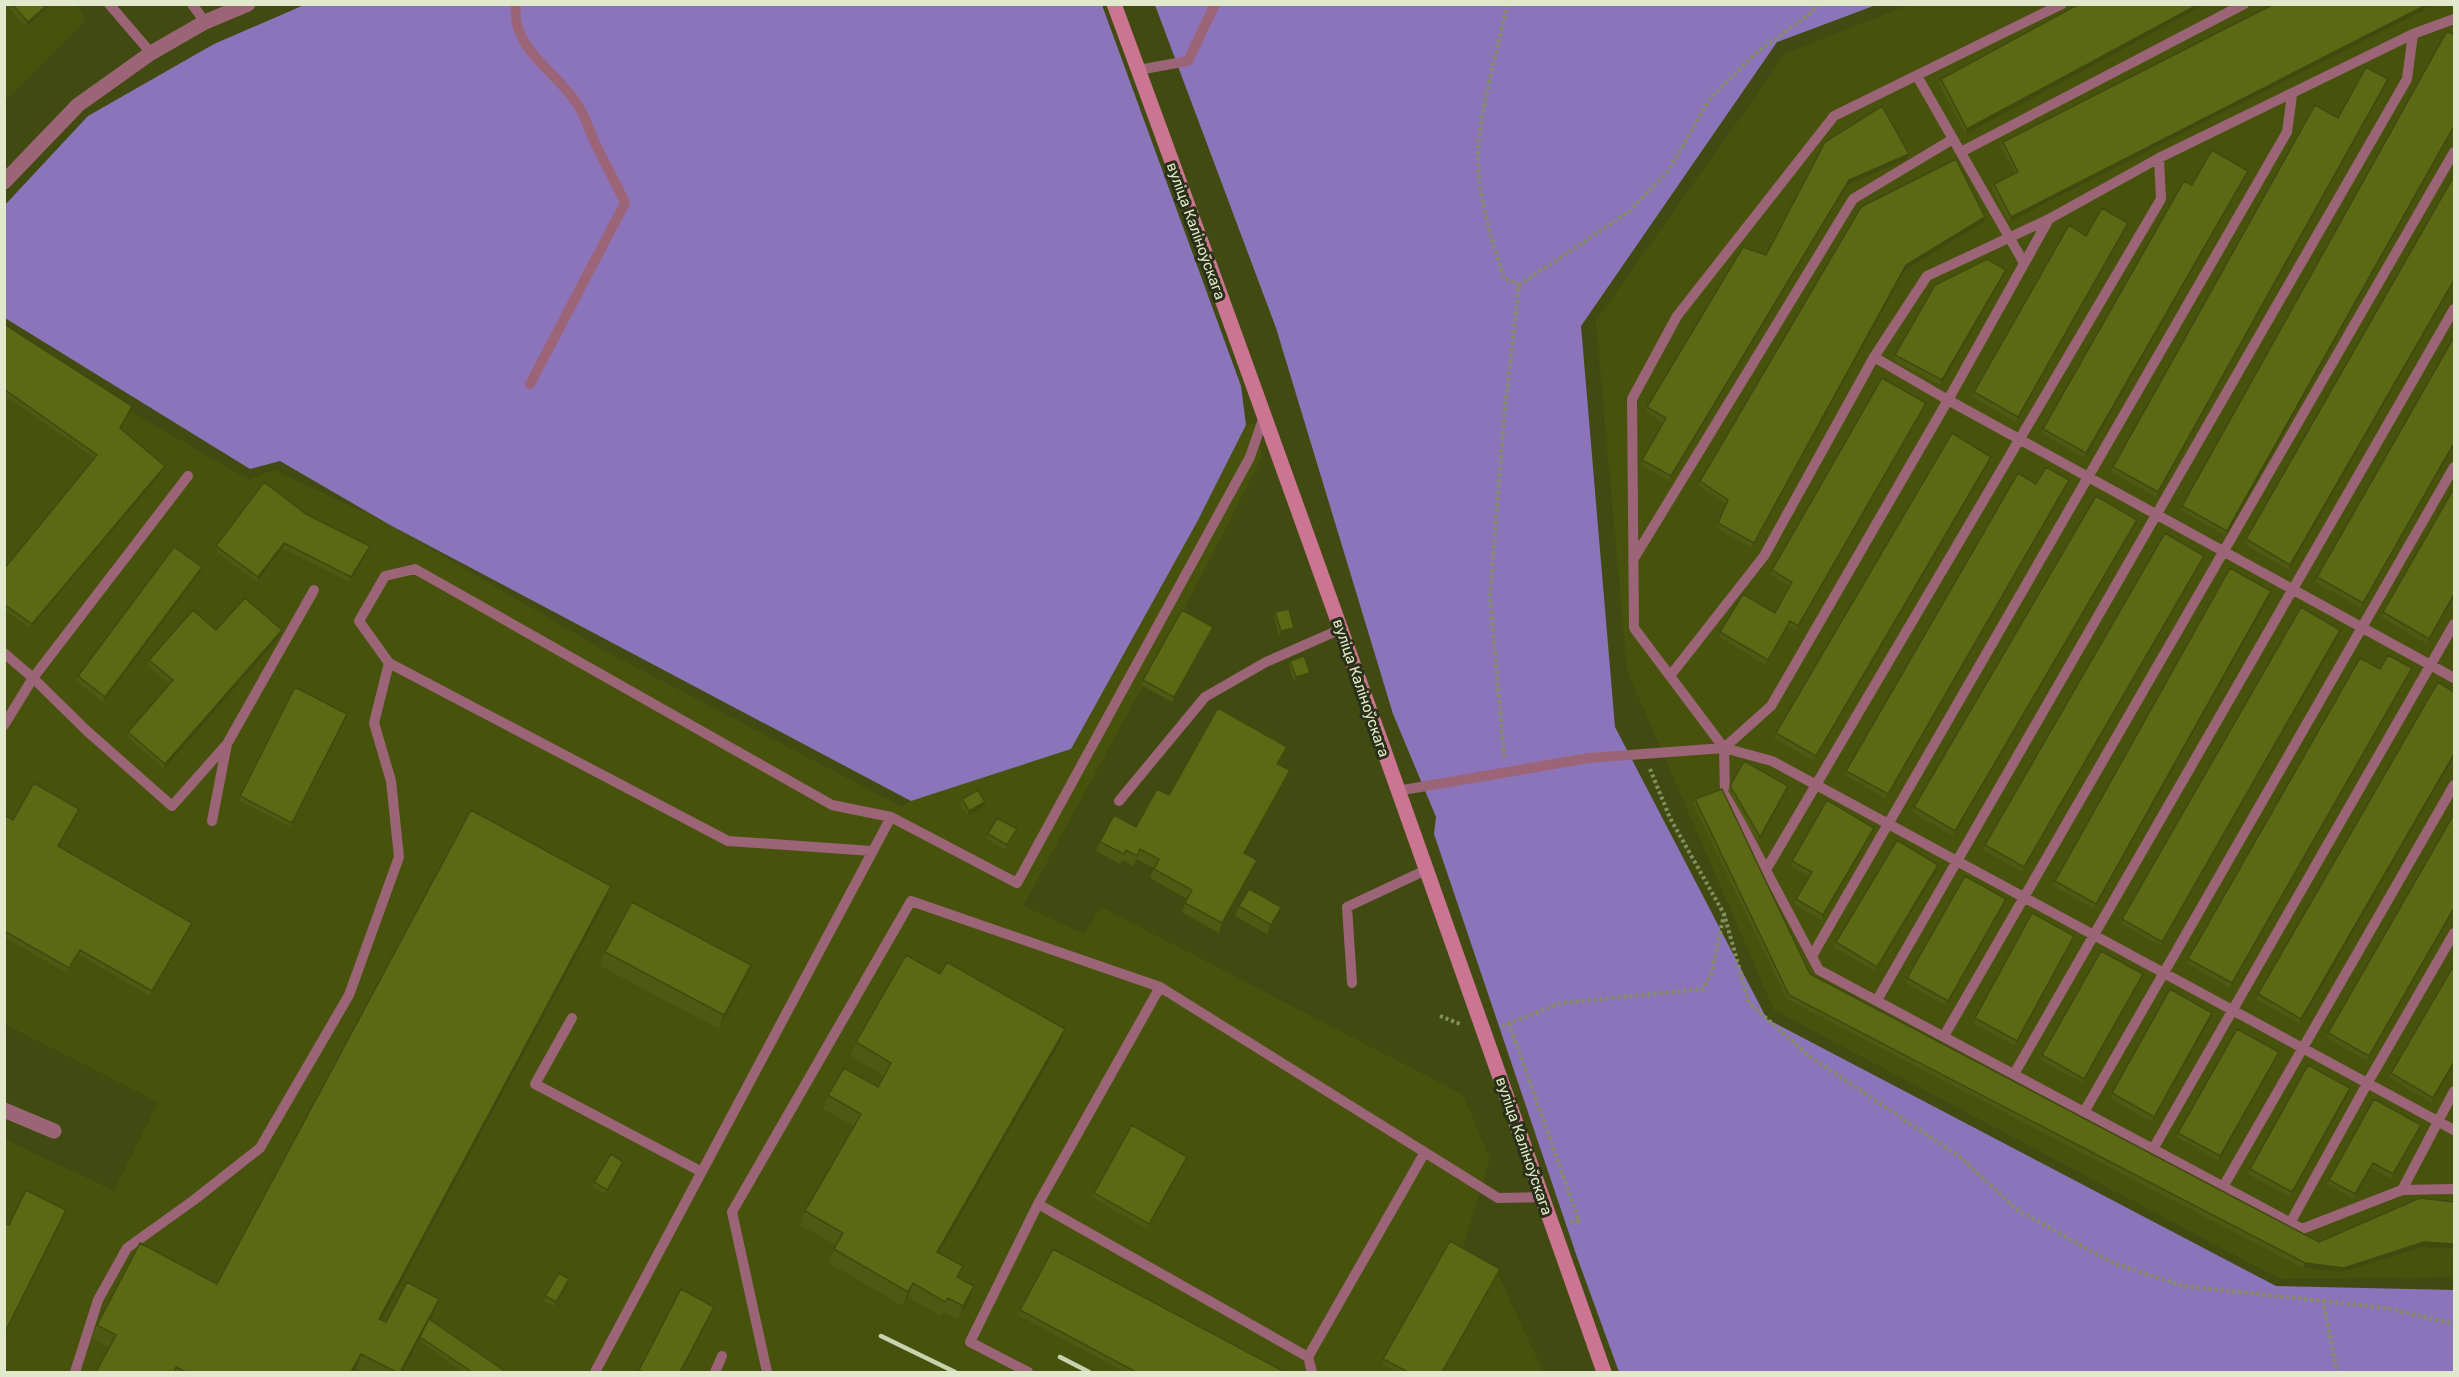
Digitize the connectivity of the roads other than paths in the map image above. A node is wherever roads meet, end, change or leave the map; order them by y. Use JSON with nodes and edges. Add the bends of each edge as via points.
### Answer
{"nodes":[{"id":1,"x":109,"y":4,"type":"edge"},
{"id":2,"x":192,"y":4,"type":"edge"},
{"id":3,"x":248,"y":4,"type":"edge"},
{"id":4,"x":516,"y":4,"type":"edge"},
{"id":5,"x":1114,"y":4,"type":"edge"},
{"id":6,"x":1215,"y":4,"type":"edge"},
{"id":7,"x":2062,"y":4,"type":"edge"},
{"id":8,"x":2244,"y":4,"type":"edge"},
{"id":9,"x":2454,"y":19,"type":"edge"},
{"id":10,"x":205,"y":22,"type":"junction"},
{"id":11,"x":2413,"y":34,"type":"junction"},
{"id":12,"x":151,"y":53,"type":"junction"},
{"id":13,"x":1138,"y":70,"type":"junction"},
{"id":14,"x":1917,"y":76,"type":"junction"},
{"id":15,"x":2292,"y":95,"type":"junction"},
{"id":16,"x":1953,"y":139,"type":"junction"},
{"id":17,"x":1961,"y":152,"type":"junction"},
{"id":18,"x":2454,"y":152,"type":"edge"},
{"id":19,"x":2159,"y":158,"type":"junction"},
{"id":20,"x":4,"y":182,"type":"edge"},
{"id":21,"x":2049,"y":219,"type":"junction"},
{"id":22,"x":2010,"y":237,"type":"junction"},
{"id":23,"x":2025,"y":263,"type":"junction"},
{"id":24,"x":2454,"y":309,"type":"edge"},
{"id":25,"x":1874,"y":357,"type":"junction"},
{"id":26,"x":530,"y":384,"type":"dead end"},
{"id":27,"x":1948,"y":400,"type":"junction"},
{"id":28,"x":1264,"y":416,"type":"junction"},
{"id":29,"x":2019,"y":440,"type":"junction"},
{"id":30,"x":2454,"y":467,"type":"edge"},
{"id":31,"x":188,"y":476,"type":"dead end"},
{"id":32,"x":2088,"y":477,"type":"junction"},
{"id":33,"x":2156,"y":514,"type":"junction"},
{"id":34,"x":2224,"y":551,"type":"junction"},
{"id":35,"x":1633,"y":560,"type":"junction"},
{"id":36,"x":2293,"y":589,"type":"junction"},
{"id":37,"x":314,"y":590,"type":"dead end"},
{"id":38,"x":2454,"y":624,"type":"edge"},
{"id":39,"x":2362,"y":627,"type":"junction"},
{"id":40,"x":1341,"y":628,"type":"junction"},
{"id":41,"x":4,"y":653,"type":"edge"},
{"id":42,"x":389,"y":663,"type":"junction"},
{"id":43,"x":2431,"y":665,"type":"junction"},
{"id":44,"x":1670,"y":676,"type":"junction"},
{"id":45,"x":33,"y":678,"type":"junction"},
{"id":46,"x":2454,"y":678,"type":"edge"},
{"id":47,"x":4,"y":725,"type":"edge"},
{"id":48,"x":227,"y":744,"type":"junction"},
{"id":49,"x":1724,"y":748,"type":"junction"},
{"id":50,"x":1816,"y":785,"type":"junction"},
{"id":51,"x":2454,"y":785,"type":"edge"},
{"id":52,"x":1397,"y":791,"type":"junction"},
{"id":53,"x":1119,"y":801,"type":"dead end"},
{"id":54,"x":891,"y":817,"type":"junction"},
{"id":55,"x":212,"y":821,"type":"dead end"},
{"id":56,"x":1888,"y":824,"type":"junction"},
{"id":57,"x":872,"y":851,"type":"junction"},
{"id":58,"x":1957,"y":861,"type":"junction"},
{"id":59,"x":1767,"y":868,"type":"junction"},
{"id":60,"x":1426,"y":870,"type":"junction"},
{"id":61,"x":2024,"y":897,"type":"junction"},
{"id":62,"x":2454,"y":933,"type":"edge"},
{"id":63,"x":2094,"y":935,"type":"junction"},
{"id":64,"x":1812,"y":956,"type":"junction"},
{"id":65,"x":2164,"y":972,"type":"junction"},
{"id":66,"x":1352,"y":983,"type":"dead end"},
{"id":67,"x":1160,"y":987,"type":"junction"},
{"id":68,"x":1876,"y":1000,"type":"junction"},
{"id":69,"x":2233,"y":1009,"type":"junction"},
{"id":70,"x":572,"y":1018,"type":"dead end"},
{"id":71,"x":1944,"y":1036,"type":"junction"},
{"id":72,"x":2303,"y":1047,"type":"junction"},
{"id":73,"x":2014,"y":1074,"type":"junction"},
{"id":74,"x":2368,"y":1082,"type":"junction"},
{"id":75,"x":2454,"y":1091,"type":"edge"},
{"id":76,"x":4,"y":1110,"type":"edge"},
{"id":77,"x":2084,"y":1112,"type":"junction"},
{"id":78,"x":2437,"y":1121,"type":"junction"},
{"id":79,"x":2454,"y":1130,"type":"edge"},
{"id":80,"x":54,"y":1131,"type":"dead end"},
{"id":81,"x":2153,"y":1149,"type":"junction"},
{"id":82,"x":1425,"y":1152,"type":"junction"},
{"id":83,"x":700,"y":1171,"type":"junction"},
{"id":84,"x":2223,"y":1187,"type":"junction"},
{"id":85,"x":2454,"y":1189,"type":"edge"},
{"id":86,"x":2402,"y":1190,"type":"junction"},
{"id":87,"x":1544,"y":1197,"type":"junction"},
{"id":88,"x":1038,"y":1204,"type":"junction"},
{"id":89,"x":2290,"y":1223,"type":"junction"},
{"id":90,"x":722,"y":1356,"type":"dead end"},
{"id":91,"x":1308,"y":1357,"type":"junction"},
{"id":92,"x":75,"y":1372,"type":"edge"},
{"id":93,"x":595,"y":1372,"type":"edge"},
{"id":94,"x":715,"y":1372,"type":"edge"},
{"id":95,"x":767,"y":1372,"type":"edge"},
{"id":96,"x":1028,"y":1372,"type":"edge"},
{"id":97,"x":1312,"y":1372,"type":"edge"},
{"id":98,"x":1604,"y":1372,"type":"edge"}],
"edges":[{"from":1,"to":12,"type":"lane"},
{"from":2,"to":10,"type":"lane"},
{"from":3,"to":10,"type":"street"},
{"from":4,"to":26,"type":"lane","via":[[514,15],[519,36],[579,106],[625,203]]},
{"from":5,"to":13,"type":"street","name":"вуліца Каліноўскага"},
{"from":6,"to":13,"type":"lane","via":[[1188,61]]},
{"from":7,"to":14,"type":"lane"},
{"from":8,"to":17,"type":"lane"},
{"from":9,"to":11,"type":"lane"},
{"from":10,"to":12,"type":"street"},
{"from":11,"to":15,"type":"lane"},
{"from":11,"to":33,"type":"lane","via":[[2407,80]]},
{"from":12,"to":20,"type":"street","via":[[78,105]]},
{"from":13,"to":28,"type":"street","name":"вуліца Каліноўскага"},
{"from":14,"to":16,"type":"lane"},
{"from":14,"to":35,"type":"lane","via":[[1834,116],[1677,316],[1632,399]]},
{"from":15,"to":19,"type":"lane"},
{"from":15,"to":32,"type":"lane","via":[[2287,132]]},
{"from":16,"to":17,"type":"lane"},
{"from":16,"to":35,"type":"lane","via":[[1853,199]]},
{"from":17,"to":22,"type":"lane"},
{"from":18,"to":34,"type":"lane"},
{"from":19,"to":21,"type":"lane"},
{"from":19,"to":29,"type":"lane","via":[[2161,199]]},
{"from":21,"to":22,"type":"lane"},
{"from":21,"to":23,"type":"lane"},
{"from":22,"to":23,"type":"lane"},
{"from":22,"to":25,"type":"lane","via":[[1928,276]]},
{"from":23,"to":27,"type":"lane"},
{"from":24,"to":36,"type":"lane"},
{"from":25,"to":27,"type":"lane"},
{"from":25,"to":44,"type":"lane","via":[[1764,556]]},
{"from":27,"to":29,"type":"lane"},
{"from":27,"to":49,"type":"lane","via":[[1771,706]]},
{"from":28,"to":40,"type":"street","name":"вуліца Каліноўскага"},
{"from":28,"to":54,"type":"lane","via":[[1250,457],[1017,883]]},
{"from":29,"to":32,"type":"lane"},
{"from":29,"to":50,"type":"lane"},
{"from":30,"to":39,"type":"lane"},
{"from":31,"to":45,"type":"lane"},
{"from":32,"to":33,"type":"lane"},
{"from":32,"to":56,"type":"lane"},
{"from":33,"to":34,"type":"lane"},
{"from":33,"to":58,"type":"lane"},
{"from":34,"to":36,"type":"lane"},
{"from":34,"to":61,"type":"lane"},
{"from":35,"to":44,"type":"lane","via":[[1634,628]]},
{"from":36,"to":39,"type":"lane"},
{"from":36,"to":63,"type":"lane"},
{"from":37,"to":48,"type":"lane"},
{"from":38,"to":43,"type":"lane"},
{"from":39,"to":43,"type":"lane"},
{"from":39,"to":65,"type":"lane"},
{"from":40,"to":52,"type":"street","name":"вуліца Каліноўскага"},
{"from":40,"to":53,"type":"lane","via":[[1266,662],[1205,697]]},
{"from":41,"to":45,"type":"lane"},
{"from":42,"to":54,"type":"lane","via":[[359,621],[385,576],[416,569],[832,804]]},
{"from":42,"to":57,"type":"lane","via":[[728,841]]},
{"from":42,"to":92,"type":"lane","via":[[374,723],[391,781],[399,857],[349,995],[260,1148],[127,1248],[98,1300]]},
{"from":43,"to":46,"type":"lane"},
{"from":43,"to":69,"type":"lane"},
{"from":44,"to":49,"type":"lane"},
{"from":45,"to":47,"type":"lane"},
{"from":45,"to":48,"type":"lane","via":[[172,806]]},
{"from":48,"to":55,"type":"lane"},
{"from":49,"to":50,"type":"lane","via":[[1772,761]]},
{"from":49,"to":52,"type":"lane","via":[[1589,758]]},
{"from":49,"to":59,"type":"lane","via":[[1725,793]]},
{"from":50,"to":56,"type":"lane"},
{"from":50,"to":59,"type":"lane"},
{"from":51,"to":72,"type":"lane"},
{"from":52,"to":60,"type":"street","name":"вуліца Каліноўскага"},
{"from":54,"to":57,"type":"lane"},
{"from":56,"to":58,"type":"lane"},
{"from":56,"to":64,"type":"lane"},
{"from":57,"to":83,"type":"lane"},
{"from":58,"to":61,"type":"lane"},
{"from":58,"to":68,"type":"lane"},
{"from":59,"to":64,"type":"lane"},
{"from":60,"to":66,"type":"lane","via":[[1347,907]]},
{"from":60,"to":87,"type":"street","name":"вуліца Каліноўскага"},
{"from":61,"to":63,"type":"lane"},
{"from":61,"to":71,"type":"lane"},
{"from":62,"to":74,"type":"lane"},
{"from":63,"to":65,"type":"lane"},
{"from":63,"to":73,"type":"lane"},
{"from":64,"to":68,"type":"lane","via":[[1819,970]]},
{"from":65,"to":69,"type":"lane"},
{"from":65,"to":77,"type":"lane"},
{"from":67,"to":82,"type":"lane"},
{"from":67,"to":88,"type":"lane"},
{"from":67,"to":95,"type":"lane","via":[[911,901],[732,1212]]},
{"from":68,"to":71,"type":"lane"},
{"from":69,"to":72,"type":"lane"},
{"from":69,"to":81,"type":"lane"},
{"from":70,"to":83,"type":"lane","via":[[535,1084]]},
{"from":71,"to":73,"type":"lane"},
{"from":72,"to":74,"type":"lane"},
{"from":72,"to":84,"type":"lane"},
{"from":73,"to":77,"type":"lane"},
{"from":74,"to":78,"type":"lane"},
{"from":74,"to":89,"type":"lane"},
{"from":75,"to":78,"type":"lane"},
{"from":76,"to":80,"type":"street"},
{"from":77,"to":81,"type":"lane"},
{"from":78,"to":79,"type":"lane"},
{"from":78,"to":86,"type":"lane"},
{"from":81,"to":84,"type":"lane"},
{"from":82,"to":87,"type":"lane","via":[[1498,1198]]},
{"from":82,"to":91,"type":"lane"},
{"from":83,"to":93,"type":"lane"},
{"from":84,"to":89,"type":"lane"},
{"from":85,"to":86,"type":"lane"},
{"from":86,"to":89,"type":"lane","via":[[2302,1229]]},
{"from":87,"to":98,"type":"street","name":"вуліца Каліноўскага"},
{"from":88,"to":91,"type":"lane"},
{"from":88,"to":96,"type":"lane","via":[[970,1342]]},
{"from":90,"to":94,"type":"lane"},
{"from":91,"to":97,"type":"lane"}]}
